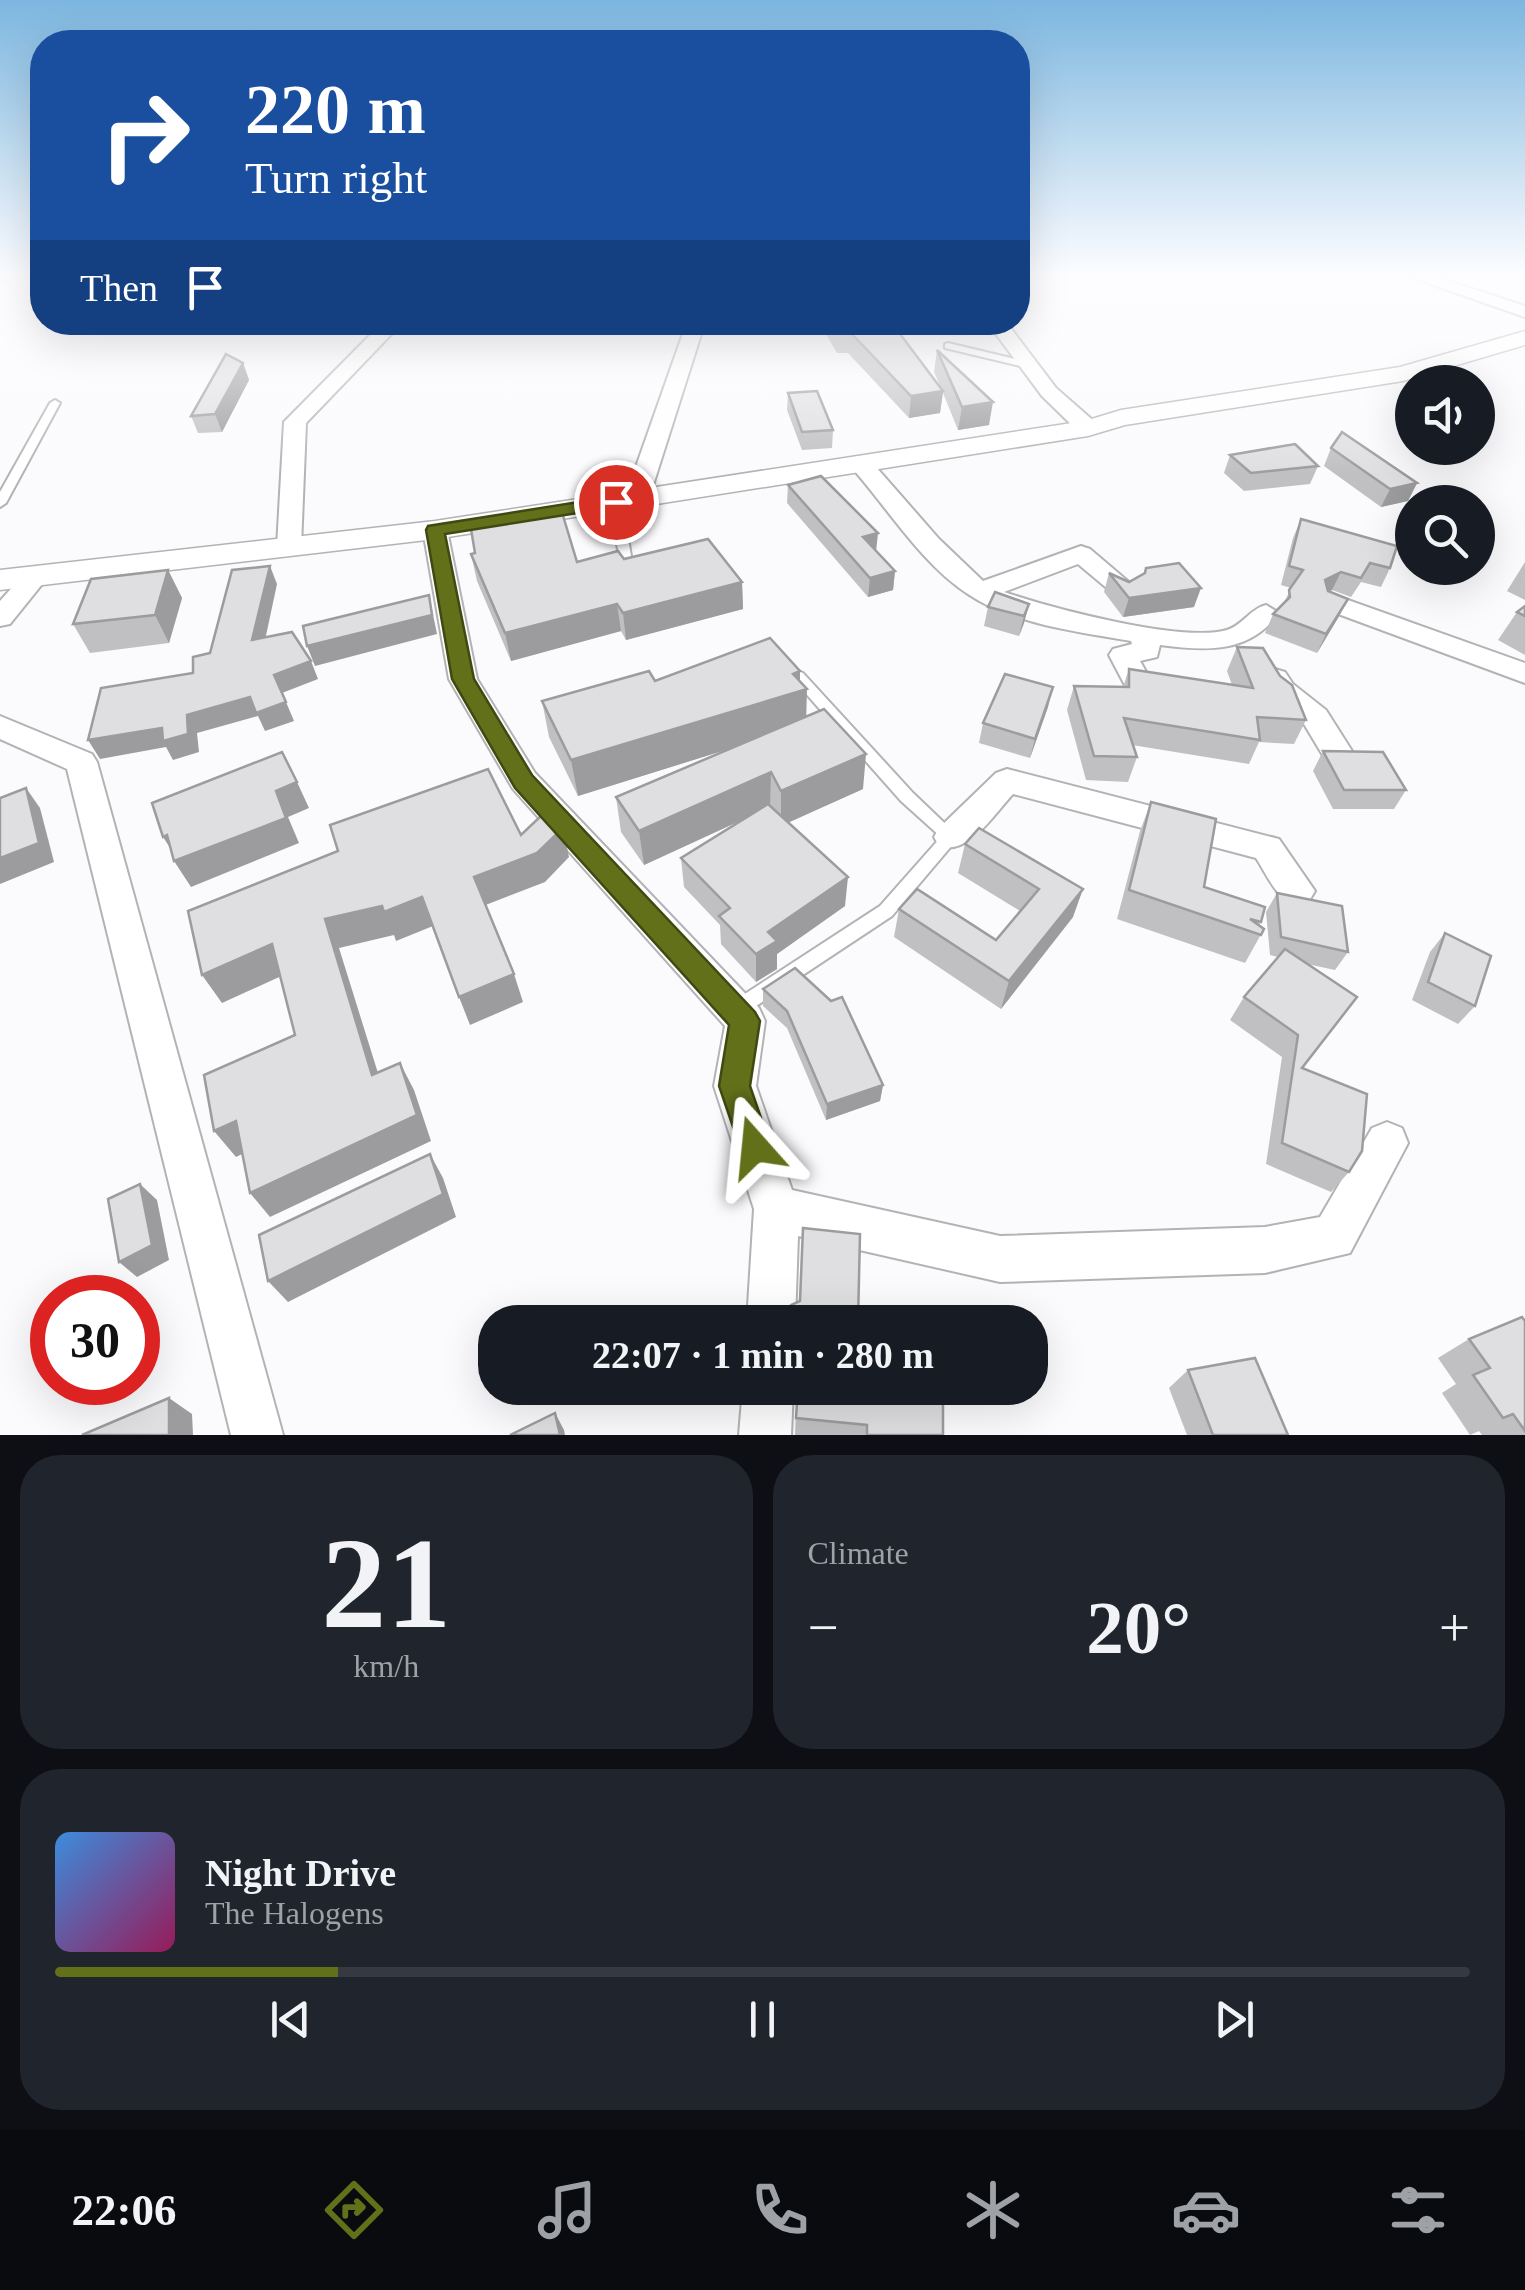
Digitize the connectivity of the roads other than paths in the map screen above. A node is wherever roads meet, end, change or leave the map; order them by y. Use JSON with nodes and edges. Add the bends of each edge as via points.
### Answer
{"nodes":[{"id":1,"x":375,"y":341,"type":"edge"},
{"id":2,"x":689,"y":341,"type":"edge"},
{"id":3,"x":1010,"y":341,"type":"edge"},
{"id":4,"x":1515,"y":341,"type":"edge"},
{"id":5,"x":948,"y":346,"type":"dead end"},
{"id":6,"x":1028,"y":365,"type":"junction"},
{"id":7,"x":55,"y":403,"type":"dead end"},
{"id":8,"x":1088,"y":428,"type":"junction"},
{"id":9,"x":861,"y":464,"type":"junction"},
{"id":10,"x":626,"y":500,"type":"junction"},
{"id":11,"x":0,"y":503,"type":"edge"},
{"id":12,"x":435,"y":530,"type":"junction"},
{"id":13,"x":289,"y":547,"type":"junction"},
{"id":14,"x":628,"y":568,"type":"edge"},
{"id":15,"x":34,"y":578,"type":"junction"},
{"id":16,"x":0,"y":580,"type":"edge"},
{"id":17,"x":1124,"y":589,"type":"edge"},
{"id":18,"x":979,"y":591,"type":"junction"},
{"id":19,"x":1331,"y":602,"type":"edge"},
{"id":20,"x":1266,"y":612,"type":"dead end"},
{"id":21,"x":0,"y":618,"type":"edge"},
{"id":22,"x":1143,"y":634,"type":"junction"},
{"id":23,"x":1236,"y":637,"type":"junction"},
{"id":24,"x":1525,"y":673,"type":"edge"},
{"id":25,"x":798,"y":676,"type":"edge"},
{"id":26,"x":1138,"y":686,"type":"edge"},
{"id":27,"x":0,"y":726,"type":"edge"},
{"id":28,"x":1336,"y":751,"type":"edge"},
{"id":29,"x":950,"y":837,"type":"junction"},
{"id":30,"x":1297,"y":891,"type":"dead end"},
{"id":31,"x":735,"y":1011,"type":"junction"},
{"id":32,"x":1387,"y":1143,"type":"dead end"},
{"id":33,"x":776,"y":1209,"type":"junction"},
{"id":34,"x":771,"y":1305,"type":"edge"},
{"id":35,"x":767,"y":1405,"type":"edge"},
{"id":36,"x":257,"y":1435,"type":"edge"},
{"id":37,"x":766,"y":1435,"type":"edge"}],
"edges":[{"from":1,"to":13,"type":"street","via":[[296,422]]},
{"from":2,"to":10,"type":"street"},
{"from":3,"to":6,"type":"street"},
{"from":4,"to":8,"type":"street","via":[[1403,374]]},
{"from":5,"to":6,"type":"lane"},
{"from":6,"to":8,"type":"street"},
{"from":7,"to":11,"type":"lane"},
{"from":8,"to":9,"type":"street"},
{"from":9,"to":10,"type":"street"},
{"from":9,"to":18,"type":"street"},
{"from":10,"to":12,"type":"street"},
{"from":10,"to":14,"type":"lane"},
{"from":12,"to":13,"type":"street"},
{"from":12,"to":31,"type":"street","via":[[463,679],[524,781]]},
{"from":13,"to":15,"type":"street"},
{"from":15,"to":16,"type":"street"},
{"from":15,"to":21,"type":"street"},
{"from":17,"to":18,"type":"street","via":[[1081,554]]},
{"from":18,"to":22,"type":"street","via":[[1096,629]]},
{"from":19,"to":24,"type":"street"},
{"from":20,"to":23,"type":"street"},
{"from":22,"to":23,"type":"street"},
{"from":22,"to":26,"type":"street","via":[[1147,651],[1123,655]]},
{"from":23,"to":28,"type":"street","via":[[1269,666],[1282,691],[1315,717]]},
{"from":25,"to":29,"type":"lane"},
{"from":27,"to":36,"type":"street","via":[[80,762]]},
{"from":29,"to":30,"type":"street","via":[[1007,781],[1268,848]]},
{"from":29,"to":31,"type":"lane","via":[[886,912]]},
{"from":31,"to":33,"type":"street","via":[[745,1021],[734,1086]]},
{"from":32,"to":33,"type":"street","via":[[1334,1237],[1265,1250],[1000,1259]]},
{"from":33,"to":34,"type":"street"},
{"from":35,"to":37,"type":"street"}]}
